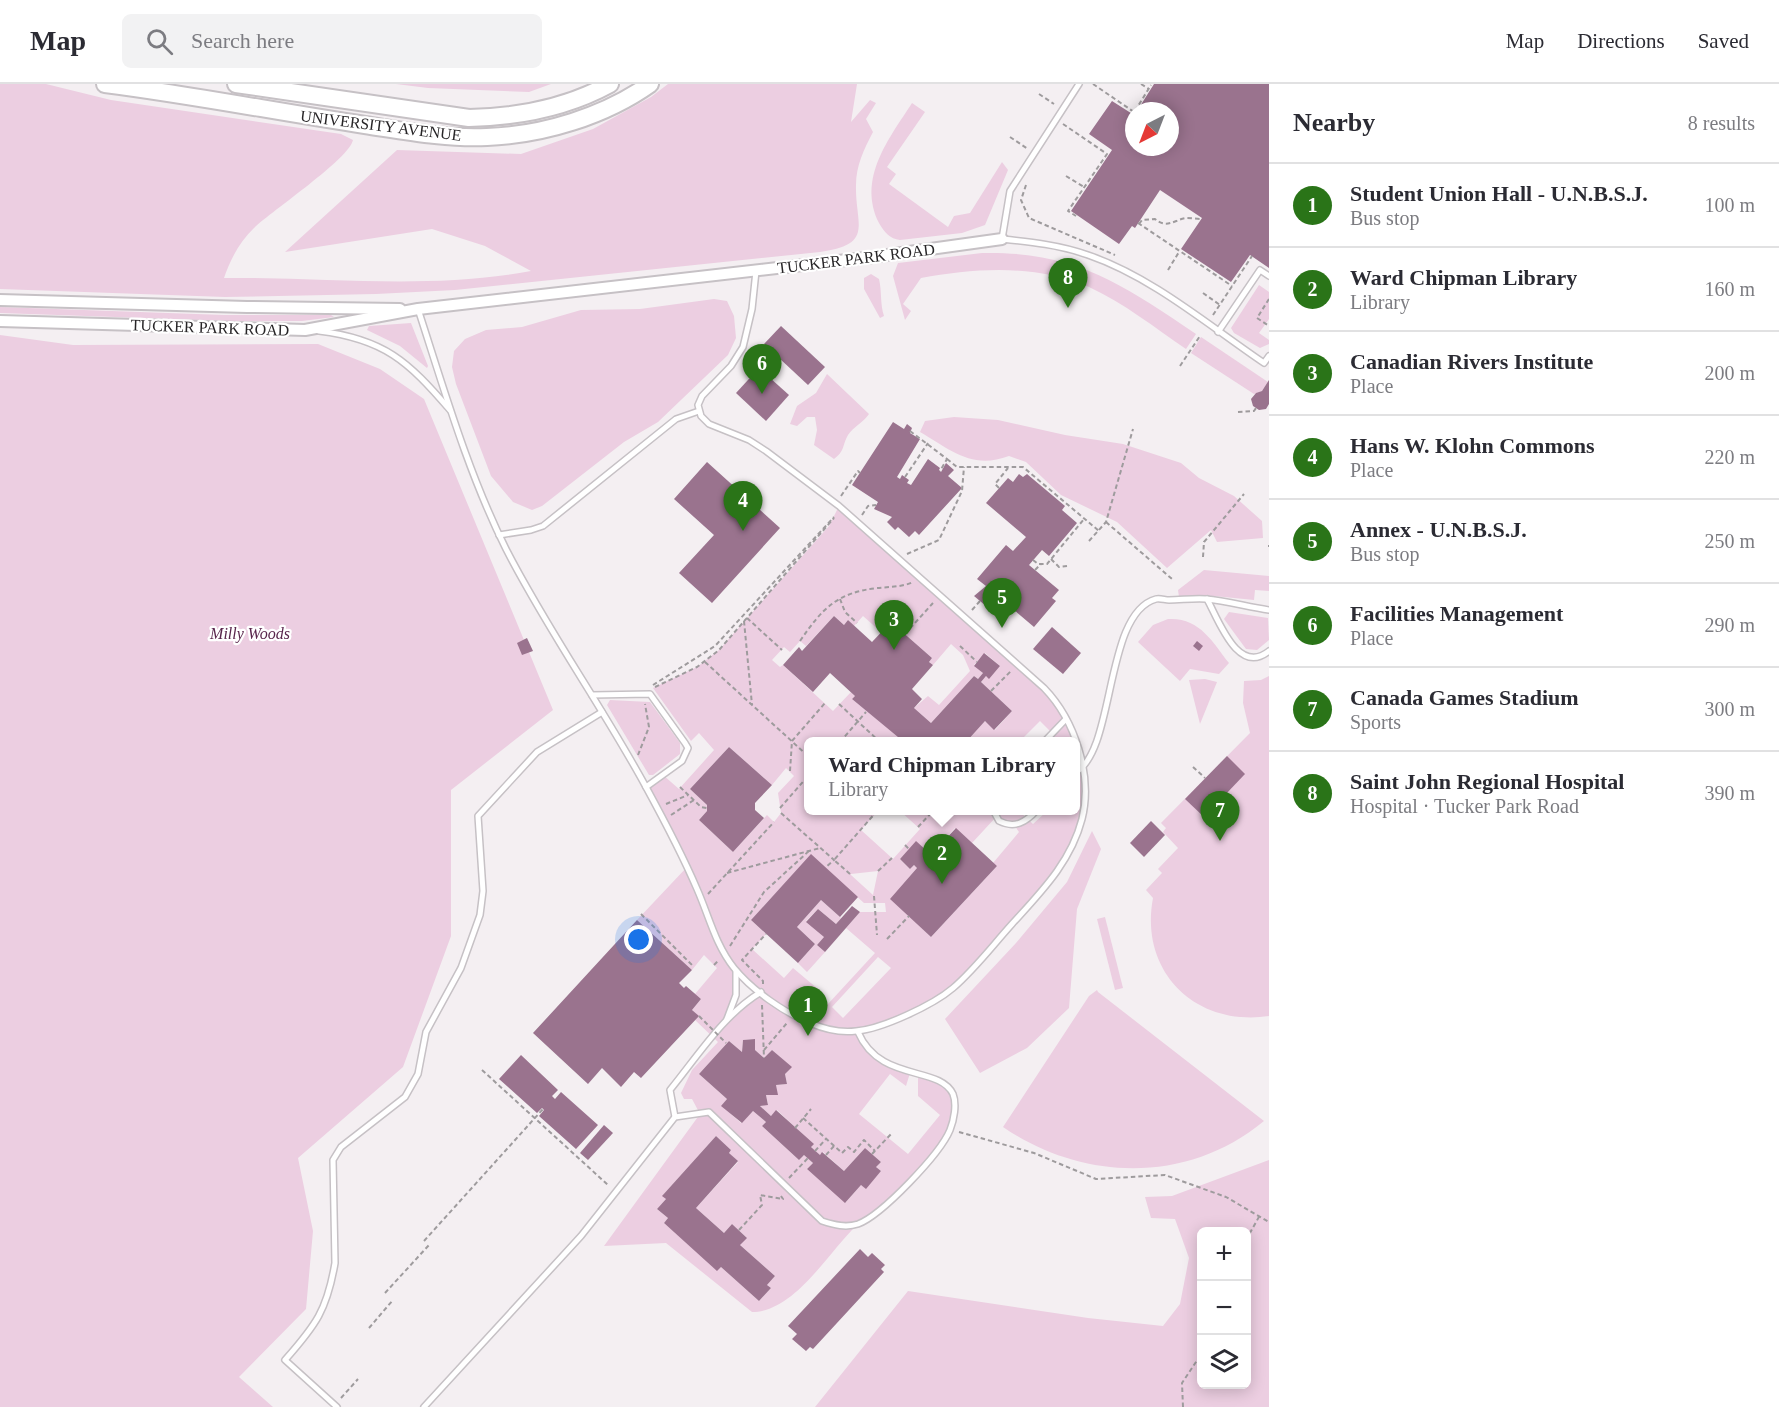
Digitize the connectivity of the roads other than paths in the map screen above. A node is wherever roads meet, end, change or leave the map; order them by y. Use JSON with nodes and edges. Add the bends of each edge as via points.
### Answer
{"nodes":[{"id":1,"x":105,"y":84,"type":"edge"},
{"id":2,"x":236,"y":84,"type":"edge"},
{"id":3,"x":610,"y":84,"type":"edge"},
{"id":4,"x":650,"y":84,"type":"edge"},
{"id":5,"x":1079,"y":84,"type":"edge"},
{"id":6,"x":1002,"y":239,"type":"junction"},
{"id":7,"x":756,"y":269,"type":"junction"},
{"id":8,"x":1269,"y":276,"type":"edge"},
{"id":9,"x":0,"y":300,"type":"edge"},
{"id":10,"x":418,"y":309,"type":"junction"},
{"id":11,"x":0,"y":321,"type":"edge"},
{"id":12,"x":305,"y":330,"type":"junction"},
{"id":13,"x":1218,"y":332,"type":"junction"},
{"id":14,"x":1269,"y":356,"type":"edge"},
{"id":15,"x":699,"y":411,"type":"junction"},
{"id":16,"x":451,"y":412,"type":"junction"},
{"id":17,"x":499,"y":534,"type":"junction"},
{"id":18,"x":1207,"y":599,"type":"junction"},
{"id":19,"x":1269,"y":610,"type":"edge"},
{"id":20,"x":1269,"y":651,"type":"edge"},
{"id":21,"x":592,"y":695,"type":"junction"},
{"id":22,"x":602,"y":712,"type":"junction"},
{"id":23,"x":1066,"y":719,"type":"junction"},
{"id":24,"x":1048,"y":737,"type":"edge"},
{"id":25,"x":1072,"y":737,"type":"edge"},
{"id":26,"x":1080,"y":759,"type":"edge"},
{"id":27,"x":1083,"y":768,"type":"junction"},
{"id":28,"x":1080,"y":770,"type":"edge"},
{"id":29,"x":646,"y":786,"type":"junction"},
{"id":30,"x":996,"y":815,"type":"edge"},
{"id":31,"x":1032,"y":815,"type":"edge"},
{"id":32,"x":736,"y":971,"type":"junction"},
{"id":33,"x":761,"y":992,"type":"junction"},
{"id":34,"x":725,"y":1024,"type":"junction"},
{"id":35,"x":858,"y":1032,"type":"junction"},
{"id":36,"x":675,"y":1117,"type":"junction"},
{"id":37,"x":336,"y":1406,"type":"edge"},
{"id":38,"x":424,"y":1407,"type":"edge"}],
"edges":[{"from":1,"to":4,"type":"main road","name":"UNIVERSITY AVENUE","via":[[428,134],[487,137],[572,120],[599,111]]},
{"from":2,"to":3,"type":"main road","name":"UNIVERSITY AVENUE","via":[[491,118],[546,108]]},
{"from":5,"to":6,"type":"lane","via":[[1010,191]]},
{"from":6,"to":7,"type":"street","name":"TUCKER PARK ROAD"},
{"from":6,"to":13,"type":"lane","name":"TUCKER PARK ROAD","via":[[1065,248],[1105,262],[1144,282]]},
{"from":7,"to":10,"type":"street","name":"TUCKER PARK ROAD"},
{"from":7,"to":15,"type":"lane","via":[[743,347],[702,396]]},
{"from":8,"to":13,"type":"lane","via":[[1262,267]]},
{"from":9,"to":10,"type":"street","name":"TUCKER PARK ROAD"},
{"from":10,"to":12,"type":"street","name":"TUCKER PARK ROAD"},
{"from":10,"to":16,"type":"lane"},
{"from":11,"to":12,"type":"street","name":"TUCKER PARK ROAD"},
{"from":12,"to":16,"type":"lane","via":[[362,338],[380,347],[413,369]]},
{"from":13,"to":14,"type":"lane","name":"TUCKER PARK ROAD","via":[[1264,363]]},
{"from":15,"to":17,"type":"lane","via":[[676,419],[543,526]]},
{"from":15,"to":23,"type":"lane","via":[[705,421],[766,451],[839,506],[1054,698]]},
{"from":16,"to":17,"type":"lane"},
{"from":17,"to":21,"type":"lane"},
{"from":18,"to":19,"type":"lane"},
{"from":18,"to":20,"type":"lane","via":[[1237,650],[1252,659]]},
{"from":18,"to":27,"type":"lane","via":[[1156,598],[1138,612],[1123,641],[1095,745]]},
{"from":21,"to":22,"type":"lane"},
{"from":21,"to":29,"type":"lane","via":[[648,694],[688,748],[682,761]]},
{"from":22,"to":29,"type":"lane"},
{"from":22,"to":37,"type":"lane","via":[[537,752],[478,816],[483,891],[480,915],[461,968],[426,1032],[418,1074],[405,1097],[341,1147],[333,1160],[333,1276],[316,1324],[285,1360]]},
{"from":23,"to":24,"type":"lane"},
{"from":23,"to":25,"type":"lane"},
{"from":26,"to":27,"type":"lane"},
{"from":27,"to":28,"type":"lane"},
{"from":27,"to":35,"type":"lane","via":[[1085,802],[1075,839],[1060,869],[1036,898],[950,991],[912,1012]]},
{"from":29,"to":32,"type":"lane","via":[[702,900],[724,955]]},
{"from":30,"to":31,"type":"lane","via":[[999,821],[1014,825]]},
{"from":32,"to":33,"type":"lane"},
{"from":32,"to":34,"type":"lane","via":[[736,995]]},
{"from":33,"to":34,"type":"lane","via":[[747,1000]]},
{"from":33,"to":35,"type":"lane","via":[[821,1027]]},
{"from":34,"to":36,"type":"lane","via":[[670,1090]]},
{"from":35,"to":36,"type":"lane","via":[[867,1048],[894,1068],[940,1081],[953,1094],[954,1103],[950,1130],[908,1183],[859,1223],[841,1226],[822,1221],[709,1112]]},
{"from":36,"to":38,"type":"lane","via":[[581,1236]]}]}
